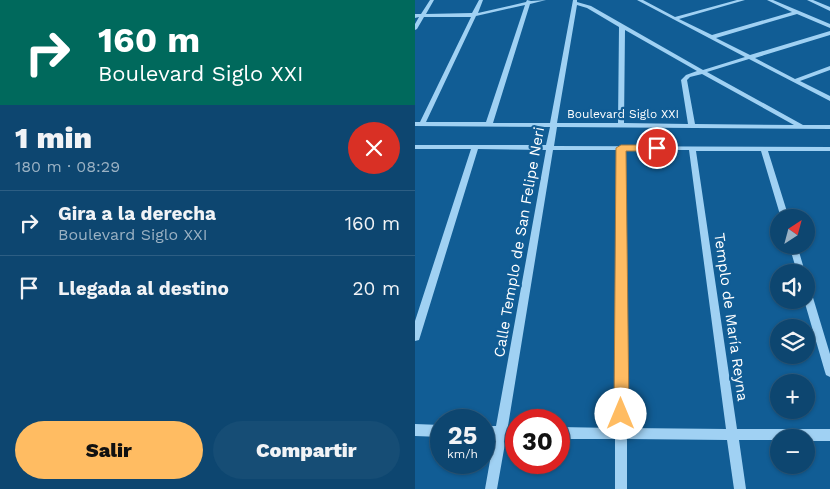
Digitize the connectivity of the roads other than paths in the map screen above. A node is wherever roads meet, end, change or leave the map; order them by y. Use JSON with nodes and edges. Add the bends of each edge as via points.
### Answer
{"nodes":[{"id":1,"x":432,"y":0,"type":"edge"},
{"id":2,"x":481,"y":0,"type":"edge"},
{"id":3,"x":544,"y":0,"type":"edge"},
{"id":4,"x":649,"y":0,"type":"edge"},
{"id":5,"x":743,"y":0,"type":"edge"},
{"id":6,"x":769,"y":0,"type":"edge"},
{"id":7,"x":809,"y":0,"type":"edge"},
{"id":8,"x":640,"y":1,"type":"edge"},
{"id":9,"x":529,"y":2,"type":"edge"},
{"id":10,"x":575,"y":2,"type":"edge"},
{"id":11,"x":830,"y":9,"type":"edge"},
{"id":12,"x":797,"y":12,"type":"junction"},
{"id":13,"x":473,"y":15,"type":"junction"},
{"id":14,"x":415,"y":16,"type":"edge"},
{"id":15,"x":422,"y":16,"type":"junction"},
{"id":16,"x":675,"y":18,"type":"junction"},
{"id":17,"x":622,"y":26,"type":"junction"},
{"id":18,"x":830,"y":26,"type":"edge"},
{"id":19,"x":415,"y":28,"type":"edge"},
{"id":20,"x":830,"y":33,"type":"edge"},
{"id":21,"x":712,"y":37,"type":"junction"},
{"id":22,"x":749,"y":57,"type":"junction"},
{"id":23,"x":830,"y":68,"type":"edge"},
{"id":24,"x":701,"y":71,"type":"junction"},
{"id":25,"x":794,"y":81,"type":"junction"},
{"id":26,"x":830,"y":100,"type":"edge"},
{"id":27,"x":419,"y":124,"type":"edge"},
{"id":28,"x":489,"y":125,"type":"junction"},
{"id":29,"x":553,"y":125,"type":"junction"},
{"id":30,"x":621,"y":125,"type":"junction"},
{"id":31,"x":692,"y":125,"type":"junction"},
{"id":32,"x":803,"y":126,"type":"junction"},
{"id":33,"x":830,"y":127,"type":"edge"},
{"id":34,"x":415,"y":147,"type":"edge"},
{"id":35,"x":475,"y":148,"type":"junction"},
{"id":36,"x":549,"y":148,"type":"junction"},
{"id":37,"x":621,"y":148,"type":"junction"},
{"id":38,"x":692,"y":148,"type":"junction"},
{"id":39,"x":764,"y":148,"type":"junction"},
{"id":40,"x":830,"y":149,"type":"edge"},
{"id":41,"x":782,"y":209,"type":"edge"},
{"id":42,"x":811,"y":309,"type":"edge"},
{"id":43,"x":415,"y":337,"type":"edge"},
{"id":44,"x":830,"y":372,"type":"edge"},
{"id":45,"x":415,"y":430,"type":"edge"},
{"id":46,"x":430,"y":431,"type":"edge"},
{"id":47,"x":495,"y":432,"type":"edge"},
{"id":48,"x":501,"y":432,"type":"junction"},
{"id":49,"x":505,"y":432,"type":"edge"},
{"id":50,"x":570,"y":433,"type":"edge"},
{"id":51,"x":621,"y":433,"type":"junction"},
{"id":52,"x":733,"y":434,"type":"junction"},
{"id":53,"x":830,"y":435,"type":"edge"},
{"id":54,"x":491,"y":489,"type":"edge"},
{"id":55,"x":621,"y":489,"type":"edge"},
{"id":56,"x":740,"y":489,"type":"edge"}],
"edges":[{"from":1,"to":15,"type":"street"},
{"from":2,"to":13,"type":"street"},
{"from":3,"to":9,"type":"street"},
{"from":4,"to":8,"type":"street"},
{"from":5,"to":16,"type":"street"},
{"from":6,"to":12,"type":"street"},
{"from":7,"to":11,"type":"street"},
{"from":8,"to":16,"type":"street"},
{"from":9,"to":13,"type":"street"},
{"from":9,"to":28,"type":"street"},
{"from":10,"to":17,"type":"street"},
{"from":10,"to":29,"type":"street","name":"Calle Templo de San Felipe Neri"},
{"from":12,"to":18,"type":"street"},
{"from":12,"to":21,"type":"street"},
{"from":13,"to":15,"type":"street"},
{"from":13,"to":27,"type":"street"},
{"from":14,"to":15,"type":"street"},
{"from":15,"to":19,"type":"street"},
{"from":16,"to":21,"type":"street"},
{"from":17,"to":24,"type":"street"},
{"from":17,"to":30,"type":"street"},
{"from":20,"to":22,"type":"street"},
{"from":21,"to":22,"type":"street"},
{"from":22,"to":24,"type":"street"},
{"from":22,"to":25,"type":"street"},
{"from":23,"to":25,"type":"street"},
{"from":24,"to":31,"type":"street","via":[[684,80]]},
{"from":24,"to":32,"type":"street"},
{"from":25,"to":26,"type":"street"},
{"from":27,"to":28,"type":"street","name":"Boulevard Siglo XXI"},
{"from":28,"to":29,"type":"street","name":"Boulevard Siglo XXI"},
{"from":29,"to":30,"type":"street","name":"Boulevard Siglo XXI"},
{"from":29,"to":36,"type":"street","name":"Calle Templo de San Felipe Neri"},
{"from":30,"to":31,"type":"street","name":"Boulevard Siglo XXI"},
{"from":31,"to":32,"type":"street","name":"Boulevard Siglo XXI"},
{"from":32,"to":33,"type":"street","name":"Boulevard Siglo XXI"},
{"from":34,"to":35,"type":"street"},
{"from":35,"to":36,"type":"street"},
{"from":35,"to":43,"type":"street"},
{"from":36,"to":37,"type":"street"},
{"from":36,"to":48,"type":"street","name":"Calle Templo de San Felipe Neri"},
{"from":37,"to":38,"type":"street"},
{"from":37,"to":51,"type":"street"},
{"from":38,"to":39,"type":"street"},
{"from":38,"to":52,"type":"street","name":"Templo de María Reyna"},
{"from":39,"to":40,"type":"street"},
{"from":39,"to":41,"type":"street"},
{"from":42,"to":44,"type":"street"},
{"from":45,"to":46,"type":"street"},
{"from":47,"to":48,"type":"street"},
{"from":48,"to":49,"type":"street"},
{"from":48,"to":54,"type":"street","name":"Calle Templo de San Felipe Neri"},
{"from":50,"to":51,"type":"street"},
{"from":51,"to":52,"type":"street"},
{"from":51,"to":55,"type":"street"},
{"from":52,"to":53,"type":"street"},
{"from":52,"to":56,"type":"street","name":"Templo de María Reyna"}]}
